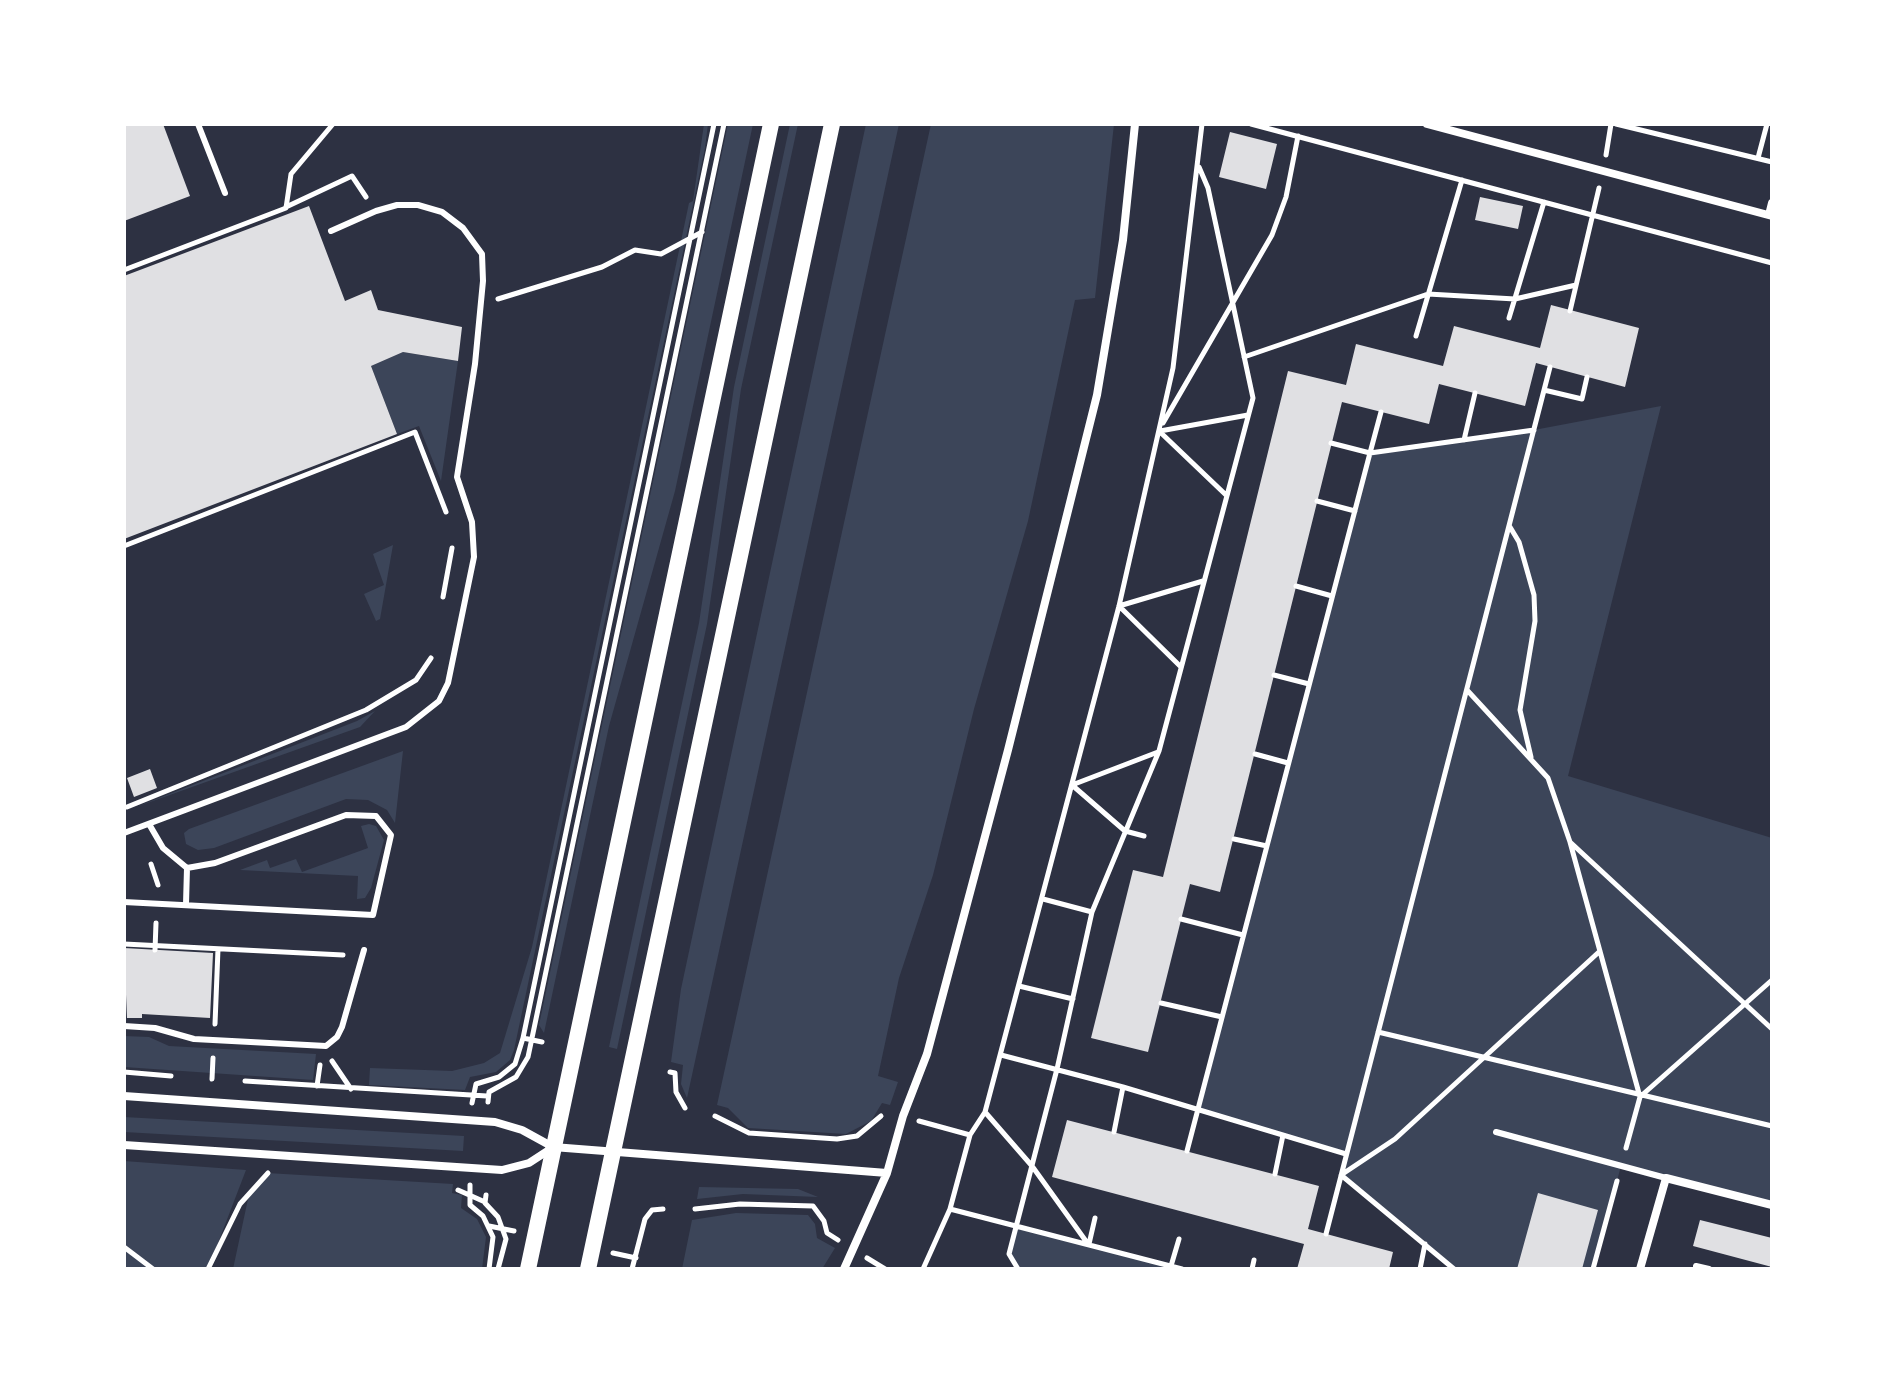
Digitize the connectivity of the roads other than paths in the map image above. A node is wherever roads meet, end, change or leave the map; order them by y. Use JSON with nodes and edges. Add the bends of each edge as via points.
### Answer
{"nodes":[{"id":1,"x":198,"y":124,"type":"edge"},
{"id":2,"x":771,"y":124,"type":"edge"},
{"id":3,"x":832,"y":124,"type":"edge"},
{"id":4,"x":1135,"y":124,"type":"edge"},
{"id":5,"x":1427,"y":124,"type":"edge"},
{"id":6,"x":225,"y":193,"type":"dead end"},
{"id":7,"x":1772,"y":203,"type":"edge"},
{"id":8,"x":1770,"y":215,"type":"edge"},
{"id":9,"x":331,"y":231,"type":"dead end"},
{"id":10,"x":149,"y":824,"type":"junction"},
{"id":11,"x":124,"y":833,"type":"edge"},
{"id":12,"x":187,"y":868,"type":"junction"},
{"id":13,"x":124,"y":902,"type":"edge"},
{"id":14,"x":186,"y":904,"type":"junction"},
{"id":15,"x":364,"y":950,"type":"dead end"},
{"id":16,"x":124,"y":1026,"type":"edge"},
{"id":17,"x":124,"y":1096,"type":"edge"},
{"id":18,"x":1496,"y":1132,"type":"dead end"},
{"id":19,"x":124,"y":1145,"type":"edge"},
{"id":20,"x":553,"y":1147,"type":"junction"},
{"id":21,"x":613,"y":1152,"type":"junction"},
{"id":22,"x":887,"y":1173,"type":"junction"},
{"id":23,"x":1666,"y":1178,"type":"junction"},
{"id":24,"x":1772,"y":1205,"type":"edge"},
{"id":25,"x":1696,"y":1266,"type":"dead end"},
{"id":26,"x":528,"y":1269,"type":"edge"},
{"id":27,"x":588,"y":1269,"type":"edge"},
{"id":28,"x":844,"y":1269,"type":"edge"},
{"id":29,"x":1640,"y":1269,"type":"edge"},
{"id":30,"x":1709,"y":1269,"type":"edge"}],
"edges":[{"from":1,"to":6,"type":"lane"},
{"from":2,"to":20,"type":"main road"},
{"from":3,"to":21,"type":"main road"},
{"from":4,"to":22,"type":"street","via":[[1123,240],[1097,395],[931,1041]]},
{"from":5,"to":8,"type":"street"},
{"from":7,"to":8,"type":"street"},
{"from":9,"to":10,"type":"lane","via":[[376,211],[418,205],[442,212],[463,228],[482,254],[481,305],[457,477],[472,522],[474,557],[453,665],[439,701],[406,727]]},
{"from":10,"to":11,"type":"lane"},
{"from":10,"to":12,"type":"lane","via":[[163,848]]},
{"from":12,"to":14,"type":"lane"},
{"from":12,"to":14,"type":"lane","via":[[215,863],[346,815],[376,816],[391,835],[373,915]]},
{"from":13,"to":14,"type":"lane"},
{"from":15,"to":16,"type":"lane","via":[[342,1027],[322,1047],[214,1041]]},
{"from":17,"to":20,"type":"street","via":[[495,1122]]},
{"from":18,"to":23,"type":"lane"},
{"from":19,"to":20,"type":"street","via":[[502,1170],[529,1163]]},
{"from":20,"to":21,"type":"street"},
{"from":20,"to":26,"type":"main road"},
{"from":21,"to":22,"type":"street"},
{"from":21,"to":27,"type":"main road"},
{"from":22,"to":28,"type":"street"},
{"from":23,"to":24,"type":"street"},
{"from":23,"to":29,"type":"street"},
{"from":25,"to":30,"type":"lane"}]}
